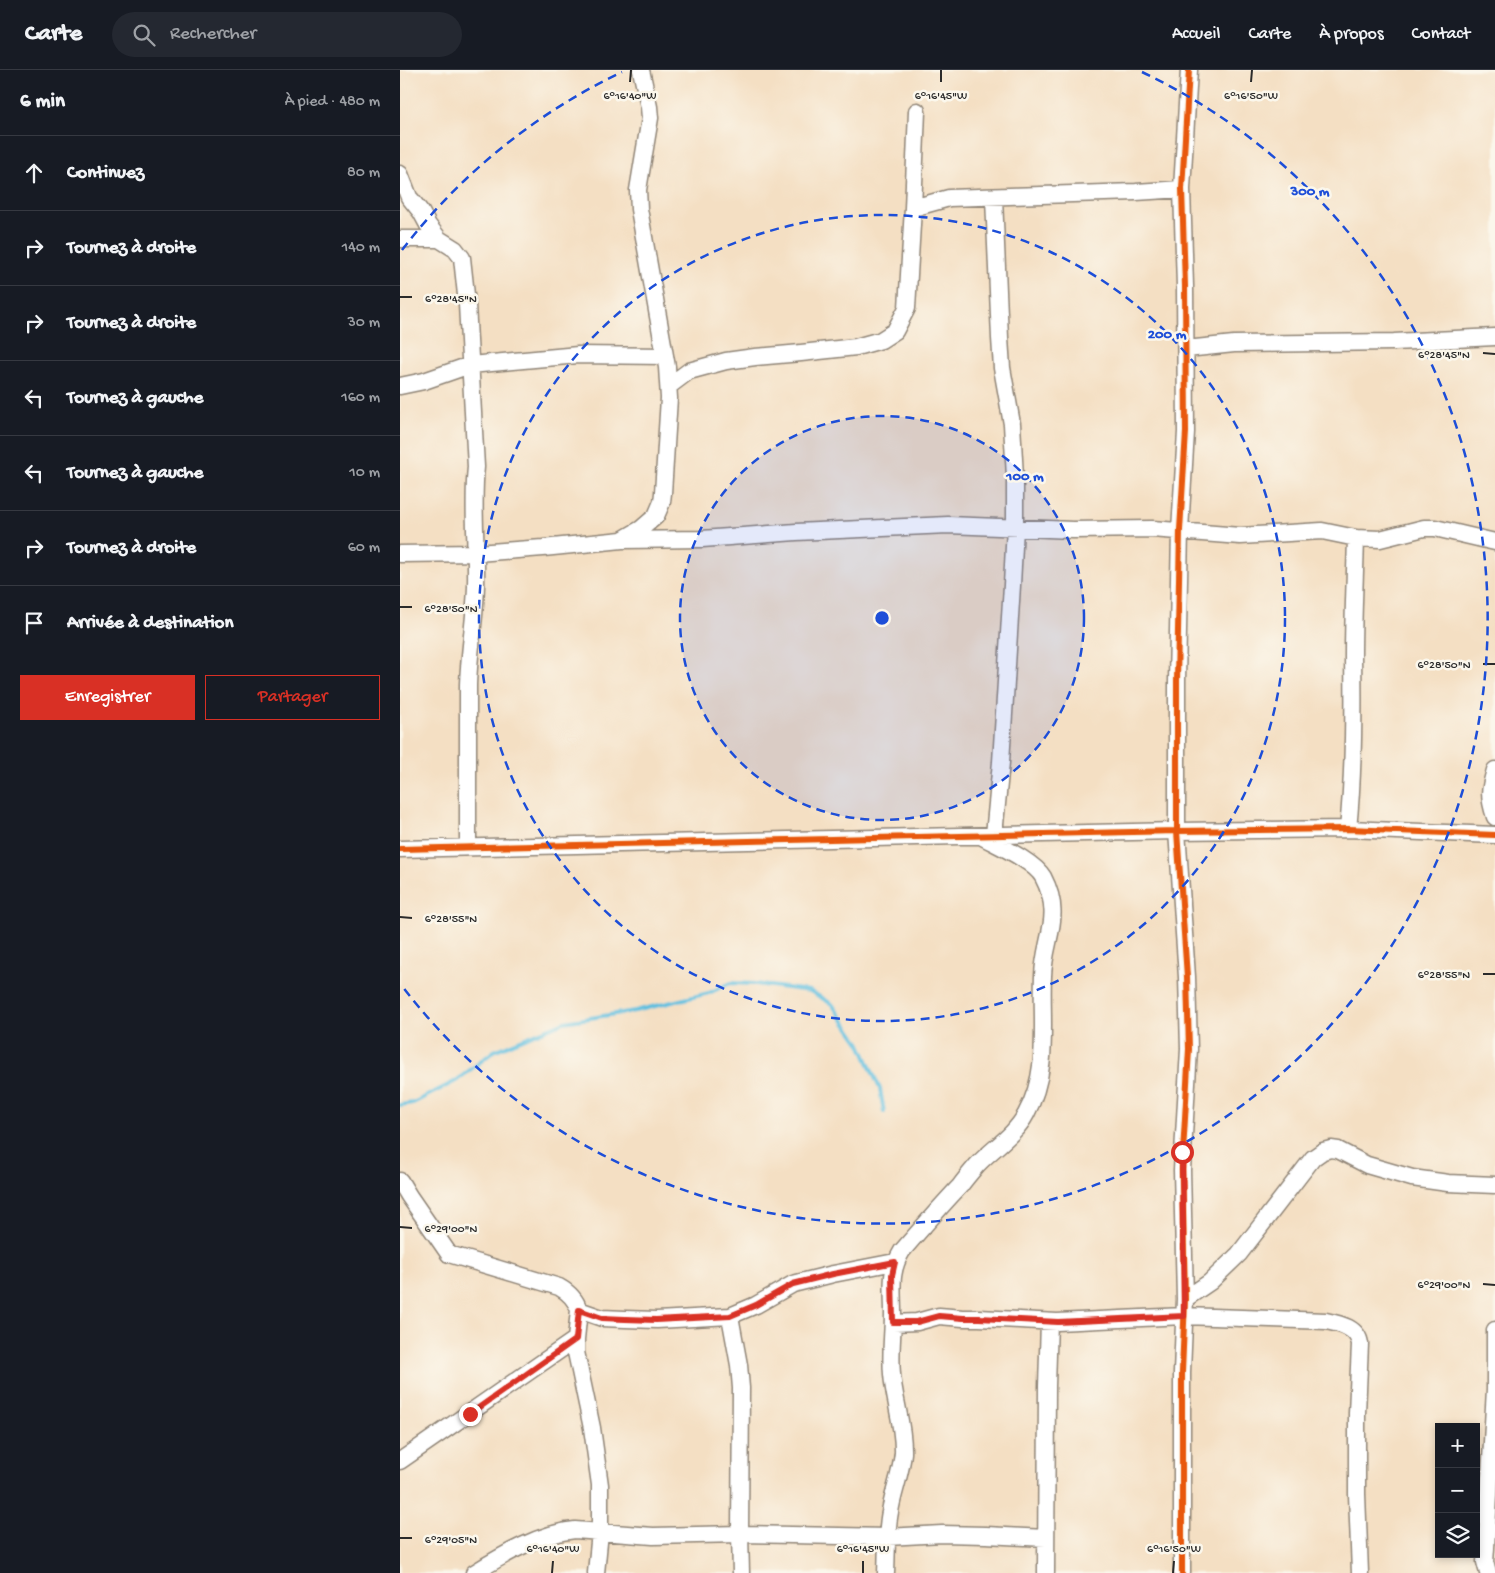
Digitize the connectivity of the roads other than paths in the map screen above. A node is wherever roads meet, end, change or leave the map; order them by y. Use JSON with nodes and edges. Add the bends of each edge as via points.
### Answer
{"nodes":[{"id":1,"x":641,"y":70,"type":"edge"},
{"id":2,"x":1189,"y":70,"type":"edge"},
{"id":3,"x":917,"y":111,"type":"dead end"},
{"id":4,"x":400,"y":174,"type":"edge"},
{"id":5,"x":1182,"y":189,"type":"junction"},
{"id":6,"x":994,"y":198,"type":"junction"},
{"id":7,"x":912,"y":208,"type":"junction"},
{"id":8,"x":400,"y":239,"type":"edge"},
{"id":9,"x":440,"y":239,"type":"junction"},
{"id":10,"x":1495,"y":337,"type":"edge"},
{"id":11,"x":1186,"y":349,"type":"junction"},
{"id":12,"x":665,"y":356,"type":"junction"},
{"id":13,"x":470,"y":365,"type":"junction"},
{"id":14,"x":400,"y":386,"type":"edge"},
{"id":15,"x":669,"y":386,"type":"junction"},
{"id":16,"x":1015,"y":527,"type":"junction"},
{"id":17,"x":1180,"y":530,"type":"junction"},
{"id":18,"x":1356,"y":538,"type":"junction"},
{"id":19,"x":622,"y":540,"type":"junction"},
{"id":20,"x":1495,"y":542,"type":"edge"},
{"id":21,"x":477,"y":553,"type":"junction"},
{"id":22,"x":400,"y":554,"type":"edge"},
{"id":23,"x":1495,"y":770,"type":"edge"},
{"id":24,"x":1495,"y":817,"type":"edge"},
{"id":25,"x":1348,"y":829,"type":"junction"},
{"id":26,"x":1178,"y":831,"type":"junction"},
{"id":27,"x":986,"y":835,"type":"junction"},
{"id":28,"x":1495,"y":835,"type":"edge"},
{"id":29,"x":468,"y":847,"type":"junction"},
{"id":30,"x":400,"y":849,"type":"edge"},
{"id":31,"x":400,"y":1181,"type":"edge"},
{"id":32,"x":1495,"y":1185,"type":"edge"},
{"id":33,"x":895,"y":1262,"type":"junction"},
{"id":34,"x":1185,"y":1299,"type":"junction"},
{"id":35,"x":579,"y":1310,"type":"junction"},
{"id":36,"x":730,"y":1316,"type":"junction"},
{"id":37,"x":1184,"y":1316,"type":"junction"},
{"id":38,"x":893,"y":1322,"type":"junction"},
{"id":39,"x":1049,"y":1322,"type":"junction"},
{"id":40,"x":1495,"y":1330,"type":"edge"},
{"id":41,"x":576,"y":1339,"type":"junction"},
{"id":42,"x":400,"y":1461,"type":"edge"},
{"id":43,"x":600,"y":1532,"type":"junction"},
{"id":44,"x":740,"y":1534,"type":"junction"},
{"id":45,"x":887,"y":1537,"type":"junction"},
{"id":46,"x":1046,"y":1538,"type":"junction"},
{"id":47,"x":474,"y":1573,"type":"edge"},
{"id":48,"x":596,"y":1573,"type":"edge"},
{"id":49,"x":741,"y":1573,"type":"edge"},
{"id":50,"x":886,"y":1573,"type":"edge"},
{"id":51,"x":1046,"y":1573,"type":"edge"},
{"id":52,"x":1182,"y":1573,"type":"edge"},
{"id":53,"x":1360,"y":1573,"type":"edge"},
{"id":54,"x":1488,"y":1573,"type":"edge"}],
"edges":[{"from":1,"to":12,"type":"street","via":[[650,118],[638,199]]},
{"from":2,"to":5,"type":"street"},
{"from":3,"to":7,"type":"street"},
{"from":4,"to":9,"type":"street","via":[[409,197]]},
{"from":5,"to":6,"type":"street"},
{"from":5,"to":11,"type":"street"},
{"from":6,"to":7,"type":"street","via":[[949,198]]},
{"from":6,"to":16,"type":"street","via":[[1002,368],[1014,445]]},
{"from":7,"to":15,"type":"street","via":[[907,308],[895,331],[881,340],[856,347],[726,361],[689,371]]},
{"from":8,"to":9,"type":"street"},
{"from":9,"to":13,"type":"street","via":[[462,258]]},
{"from":10,"to":11,"type":"street","via":[[1234,344]]},
{"from":11,"to":17,"type":"street","via":[[1186,432]]},
{"from":12,"to":13,"type":"street","via":[[578,355]]},
{"from":12,"to":15,"type":"street"},
{"from":13,"to":14,"type":"street"},
{"from":13,"to":21,"type":"street"},
{"from":15,"to":19,"type":"street","via":[[660,510],[649,523]]},
{"from":16,"to":17,"type":"street"},
{"from":16,"to":19,"type":"street","via":[[948,525],[702,539]]},
{"from":16,"to":27,"type":"street","via":[[1001,762]]},
{"from":17,"to":18,"type":"street","via":[[1240,536],[1322,531]]},
{"from":17,"to":26,"type":"street"},
{"from":18,"to":20,"type":"street","via":[[1380,539],[1435,528]]},
{"from":18,"to":25,"type":"street","via":[[1354,755]]},
{"from":19,"to":21,"type":"street"},
{"from":21,"to":22,"type":"street"},
{"from":21,"to":29,"type":"street","via":[[468,670]]},
{"from":23,"to":24,"type":"street","via":[[1490,800]]},
{"from":25,"to":26,"type":"street"},
{"from":25,"to":28,"type":"street"},
{"from":26,"to":27,"type":"street"},
{"from":26,"to":34,"type":"street","via":[[1189,1049],[1182,1170]]},
{"from":27,"to":29,"type":"street"},
{"from":27,"to":33,"type":"street","via":[[1031,864],[1042,875],[1051,896],[1052,926],[1043,975],[1041,1067],[1035,1094],[1018,1126],[976,1166]]},
{"from":29,"to":30,"type":"street"},
{"from":31,"to":35,"type":"street","via":[[449,1254],[559,1287],[569,1294]]},
{"from":32,"to":34,"type":"street","via":[[1412,1178],[1367,1165],[1338,1150],[1323,1151],[1313,1158],[1239,1254],[1210,1282]]},
{"from":33,"to":36,"type":"street","via":[[793,1284]]},
{"from":33,"to":38,"type":"street","via":[[892,1275]]},
{"from":34,"to":37,"type":"street"},
{"from":35,"to":36,"type":"street","via":[[602,1318],[625,1319]]},
{"from":35,"to":41,"type":"street"},
{"from":36,"to":44,"type":"street","via":[[740,1373]]},
{"from":37,"to":39,"type":"street"},
{"from":37,"to":52,"type":"street"},
{"from":37,"to":53,"type":"street","via":[[1326,1321],[1355,1331],[1359,1337],[1357,1494]]},
{"from":38,"to":39,"type":"street","via":[[917,1322],[939,1316]]},
{"from":38,"to":45,"type":"street","via":[[892,1375],[903,1451]]},
{"from":39,"to":46,"type":"street"},
{"from":40,"to":54,"type":"street","via":[[1495,1389],[1485,1562]]},
{"from":41,"to":42,"type":"street"},
{"from":41,"to":43,"type":"street","via":[[599,1472]]},
{"from":43,"to":44,"type":"street","via":[[653,1536]]},
{"from":43,"to":47,"type":"street","via":[[575,1530],[554,1534],[504,1555]]},
{"from":43,"to":48,"type":"street"},
{"from":44,"to":45,"type":"street"},
{"from":44,"to":49,"type":"street"},
{"from":45,"to":46,"type":"street","via":[[942,1534]]},
{"from":45,"to":50,"type":"street"},
{"from":46,"to":51,"type":"street"}]}
